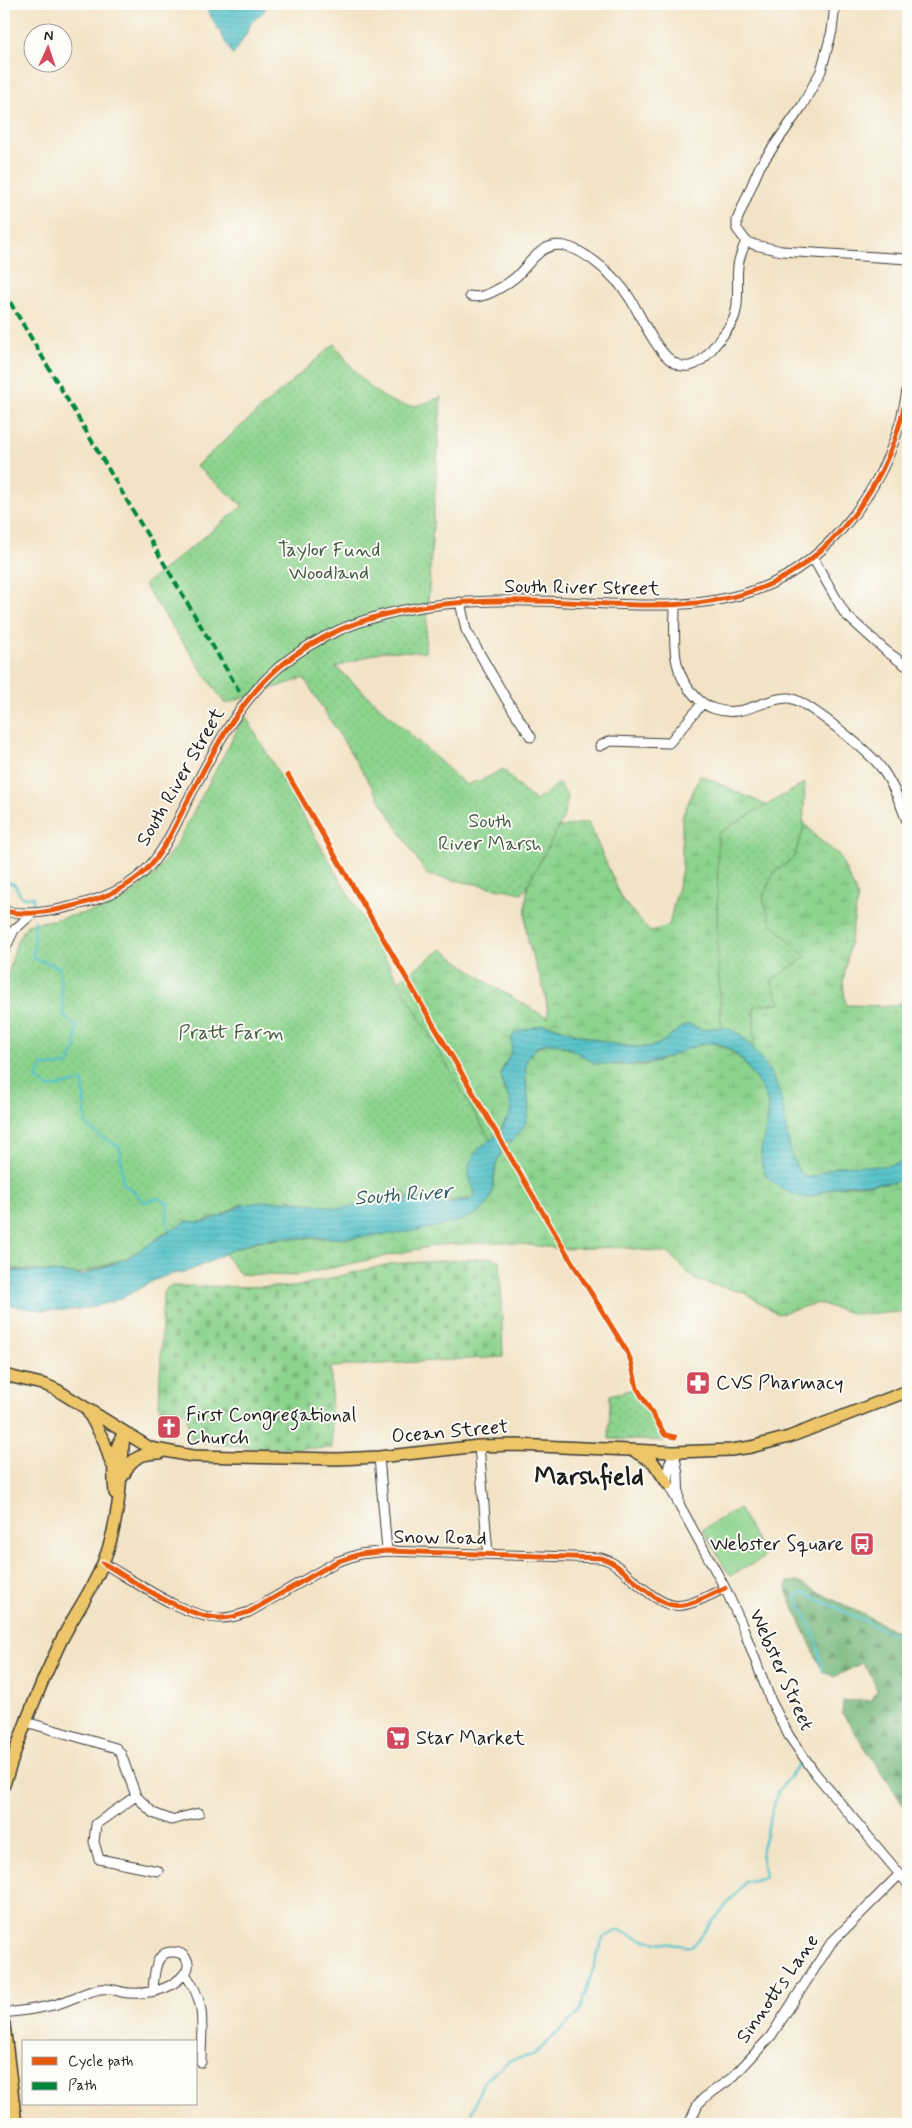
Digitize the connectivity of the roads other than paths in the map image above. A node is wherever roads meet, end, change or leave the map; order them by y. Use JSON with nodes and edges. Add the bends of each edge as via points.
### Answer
{"nodes":[{"id":1,"x":835,"y":4,"type":"edge"},
{"id":2,"x":746,"y":241,"type":"junction"},
{"id":3,"x":908,"y":259,"type":"edge"},
{"id":4,"x":470,"y":296,"type":"dead end"},
{"id":5,"x":908,"y":385,"type":"edge"},
{"id":6,"x":813,"y":558,"type":"junction"},
{"id":7,"x":460,"y":602,"type":"junction"},
{"id":8,"x":675,"y":604,"type":"junction"},
{"id":9,"x":908,"y":666,"type":"edge"},
{"id":10,"x":702,"y":704,"type":"junction"},
{"id":11,"x":531,"y":737,"type":"dead end"},
{"id":12,"x":600,"y":746,"type":"dead end"},
{"id":13,"x":908,"y":824,"type":"edge"},
{"id":14,"x":4,"y":911,"type":"edge"},
{"id":15,"x":33,"y":913,"type":"junction"},
{"id":16,"x":4,"y":942,"type":"edge"},
{"id":17,"x":4,"y":952,"type":"edge"},
{"id":18,"x":4,"y":1375,"type":"edge"},
{"id":19,"x":908,"y":1391,"type":"edge"},
{"id":20,"x":85,"y":1406,"type":"junction"},
{"id":21,"x":124,"y":1432,"type":"junction"},
{"id":22,"x":480,"y":1446,"type":"junction"},
{"id":23,"x":631,"y":1451,"type":"junction"},
{"id":24,"x":674,"y":1452,"type":"junction"},
{"id":25,"x":178,"y":1455,"type":"junction"},
{"id":26,"x":379,"y":1457,"type":"junction"},
{"id":27,"x":112,"y":1467,"type":"junction"},
{"id":28,"x":121,"y":1484,"type":"junction"},
{"id":29,"x":668,"y":1484,"type":"junction"},
{"id":30,"x":679,"y":1503,"type":"junction"},
{"id":31,"x":116,"y":1505,"type":"junction"},
{"id":32,"x":387,"y":1551,"type":"junction"},
{"id":33,"x":488,"y":1554,"type":"junction"},
{"id":34,"x":103,"y":1564,"type":"junction"},
{"id":35,"x":725,"y":1588,"type":"junction"},
{"id":36,"x":26,"y":1722,"type":"junction"},
{"id":37,"x":4,"y":1785,"type":"edge"},
{"id":38,"x":136,"y":1796,"type":"junction"},
{"id":39,"x":199,"y":1813,"type":"dead end"},
{"id":40,"x":158,"y":1871,"type":"dead end"},
{"id":41,"x":899,"y":1875,"type":"junction"},
{"id":42,"x":908,"y":1884,"type":"edge"},
{"id":43,"x":185,"y":1974,"type":"junction"},
{"id":44,"x":153,"y":1991,"type":"junction"},
{"id":45,"x":4,"y":2013,"type":"edge"},
{"id":46,"x":4,"y":2024,"type":"edge"},
{"id":47,"x":201,"y":2062,"type":"dead end"},
{"id":48,"x":16,"y":2124,"type":"edge"},
{"id":49,"x":689,"y":2124,"type":"edge"}],
"edges":[{"from":1,"to":2,"type":"street","via":[[832,31],[820,71],[802,106],[760,166],[737,220],[737,229]]},
{"from":2,"to":3,"type":"street","via":[[782,251]]},
{"from":2,"to":4,"type":"street","via":[[738,266],[735,316],[710,352],[688,366],[662,354],[619,284],[573,248],[548,247],[504,286],[476,298]]},
{"from":5,"to":6,"type":"street","name":"South River Street","via":[[896,437],[882,470],[860,507]]},
{"from":6,"to":8,"type":"street","name":"South River Street","via":[[762,588],[715,601]]},
{"from":6,"to":9,"type":"street","via":[[844,614]]},
{"from":7,"to":8,"type":"street","name":"South River Street"},
{"from":7,"to":11,"type":"street","via":[[466,630]]},
{"from":7,"to":15,"type":"street","name":"South River Street","via":[[372,618],[302,650],[258,688],[224,732],[160,853],[144,871],[106,896]]},
{"from":8,"to":10,"type":"street","via":[[678,672],[685,686]]},
{"from":10,"to":12,"type":"street","via":[[668,743],[610,741]]},
{"from":10,"to":13,"type":"street","via":[[713,709],[736,711],[778,699],[797,700],[876,761]]},
{"from":14,"to":15,"type":"street","name":"South River Street"},
{"from":15,"to":17,"type":"street","via":[[14,930]]},
{"from":16,"to":17,"type":"street"},
{"from":18,"to":20,"type":"main road","name":"Ocean Street","via":[[46,1385]]},
{"from":19,"to":24,"type":"main road","name":"Ocean Street","via":[[767,1444],[731,1450]]},
{"from":20,"to":21,"type":"main road","name":"Ocean Street"},
{"from":20,"to":27,"type":"main road","via":[[104,1441]]},
{"from":21,"to":25,"type":"main road","name":"Ocean Street","via":[[150,1448]]},
{"from":21,"to":27,"type":"main road"},
{"from":21,"to":28,"type":"main road"},
{"from":22,"to":23,"type":"main road","name":"Ocean Street"},
{"from":22,"to":26,"type":"main road","name":"Ocean Street"},
{"from":22,"to":33,"type":"street"},
{"from":23,"to":24,"type":"main road","name":"Ocean Street"},
{"from":23,"to":29,"type":"main road","via":[[653,1462]]},
{"from":24,"to":29,"type":"street","via":[[668,1465]]},
{"from":24,"to":30,"type":"street","name":"Webster Street"},
{"from":25,"to":26,"type":"main road","name":"Ocean Street"},
{"from":25,"to":28,"type":"main road","via":[[158,1453],[140,1456],[129,1463]]},
{"from":26,"to":32,"type":"street"},
{"from":27,"to":31,"type":"main road"},
{"from":28,"to":31,"type":"main road"},
{"from":29,"to":30,"type":"street","name":"Webster Street"},
{"from":30,"to":35,"type":"street","name":"Webster Street"},
{"from":31,"to":34,"type":"main road"},
{"from":32,"to":33,"type":"street","name":"Snow Road"},
{"from":32,"to":34,"type":"street","name":"Snow Road","via":[[360,1554],[336,1562],[248,1612],[224,1618],[209,1617],[180,1607]]},
{"from":33,"to":35,"type":"street","name":"Snow Road","via":[[601,1558],[615,1564],[651,1596],[675,1607],[691,1604]]},
{"from":34,"to":36,"type":"main road","via":[[61,1642]]},
{"from":35,"to":41,"type":"street","name":"Webster Street","via":[[771,1701],[794,1745]]},
{"from":36,"to":37,"type":"main road"},
{"from":36,"to":38,"type":"street","via":[[116,1748]]},
{"from":38,"to":39,"type":"street","via":[[153,1814],[171,1820]]},
{"from":38,"to":40,"type":"street","via":[[96,1824],[94,1842],[99,1859]]},
{"from":41,"to":42,"type":"street","name":"Webster Street"},
{"from":41,"to":49,"type":"street","name":"Sinnotts Lane","via":[[831,1944],[771,2036],[733,2077],[698,2104]]},
{"from":43,"to":44,"type":"street","via":[[172,1986]]},
{"from":43,"to":44,"type":"street","via":[[189,1964],[185,1956],[170,1951],[163,1954],[158,1960]]},
{"from":43,"to":47,"type":"street","via":[[201,2004]]},
{"from":44,"to":45,"type":"street","via":[[129,1993],[102,1989],[57,2004]]},
{"from":46,"to":48,"type":"main road"}]}
